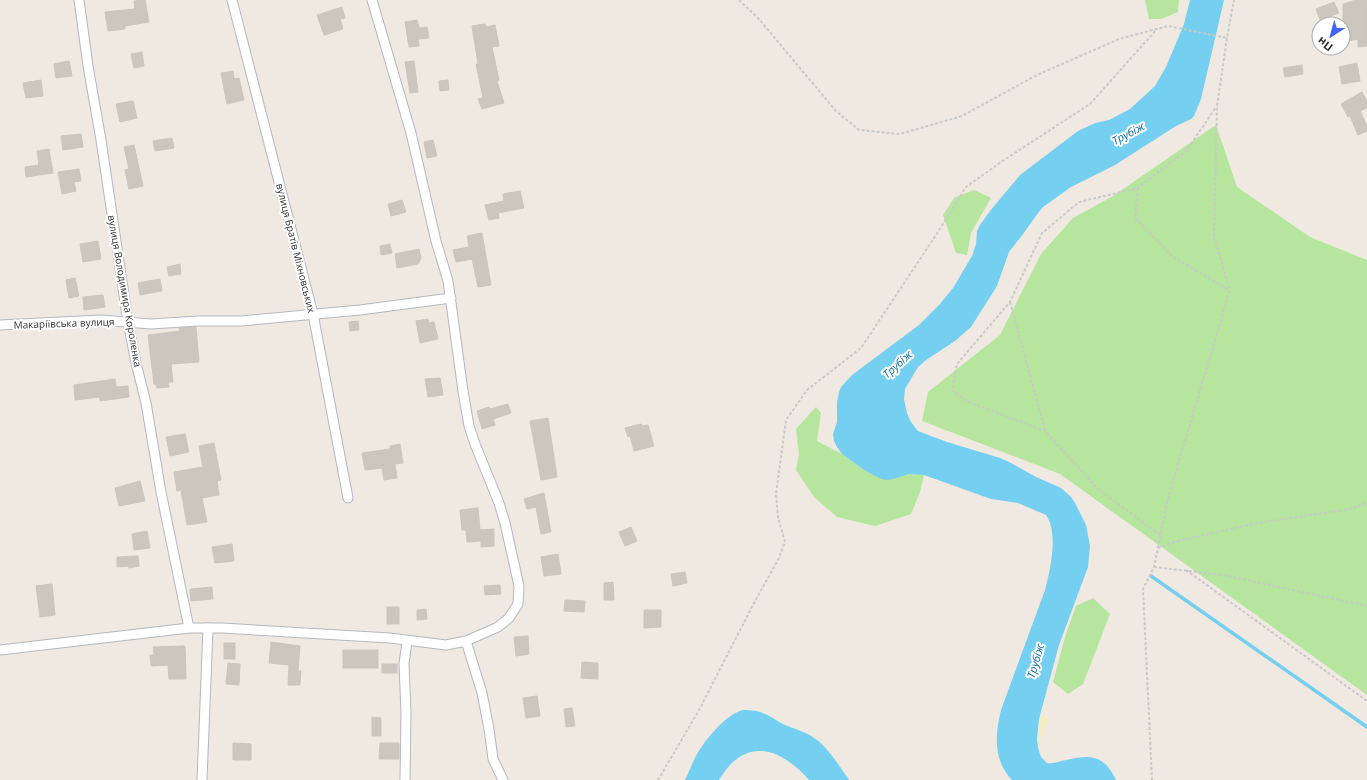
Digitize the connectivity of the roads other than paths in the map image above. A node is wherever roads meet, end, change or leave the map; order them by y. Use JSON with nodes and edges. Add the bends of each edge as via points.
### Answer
{"nodes":[{"id":1,"x":79,"y":0,"type":"edge"},
{"id":2,"x":232,"y":0,"type":"edge"},
{"id":3,"x":372,"y":0,"type":"edge"},
{"id":4,"x":451,"y":298,"type":"junction"},
{"id":5,"x":313,"y":314,"type":"junction"},
{"id":6,"x":128,"y":322,"type":"junction"},
{"id":7,"x":0,"y":325,"type":"edge"},
{"id":8,"x":348,"y":498,"type":"dead end"},
{"id":9,"x":189,"y":628,"type":"junction"},
{"id":10,"x":208,"y":628,"type":"junction"},
{"id":11,"x":407,"y":640,"type":"junction"},
{"id":12,"x":466,"y":640,"type":"junction"},
{"id":13,"x":0,"y":650,"type":"edge"},
{"id":14,"x":202,"y":780,"type":"edge"},
{"id":15,"x":405,"y":780,"type":"edge"},
{"id":16,"x":503,"y":780,"type":"edge"}],
"edges":[{"from":1,"to":6,"type":"street","name":"вулиця Володимира Короленка"},
{"from":2,"to":5,"type":"street","name":"вулиця Братів Міхновських"},
{"from":3,"to":4,"type":"street","via":[[411,133]]},
{"from":4,"to":5,"type":"street","name":"Макаріївська вулиця"},
{"from":4,"to":12,"type":"street","via":[[469,426],[499,502],[519,586],[518,604],[509,618],[498,627]]},
{"from":5,"to":6,"type":"street","name":"Макаріївська вулиця","via":[[241,321],[151,324]]},
{"from":5,"to":8,"type":"street","name":"вулиця Братів Міхновських"},
{"from":6,"to":7,"type":"street","name":"Макаріївська вулиця","via":[[101,320]]},
{"from":6,"to":9,"type":"street","name":"вулиця Володимира Короленка"},
{"from":9,"to":10,"type":"street"},
{"from":9,"to":13,"type":"street"},
{"from":10,"to":11,"type":"street","via":[[264,629]]},
{"from":10,"to":14,"type":"street"},
{"from":11,"to":12,"type":"street","via":[[446,644]]},
{"from":11,"to":15,"type":"street","via":[[404,664]]},
{"from":12,"to":16,"type":"street","via":[[482,693],[493,759]]}]}
